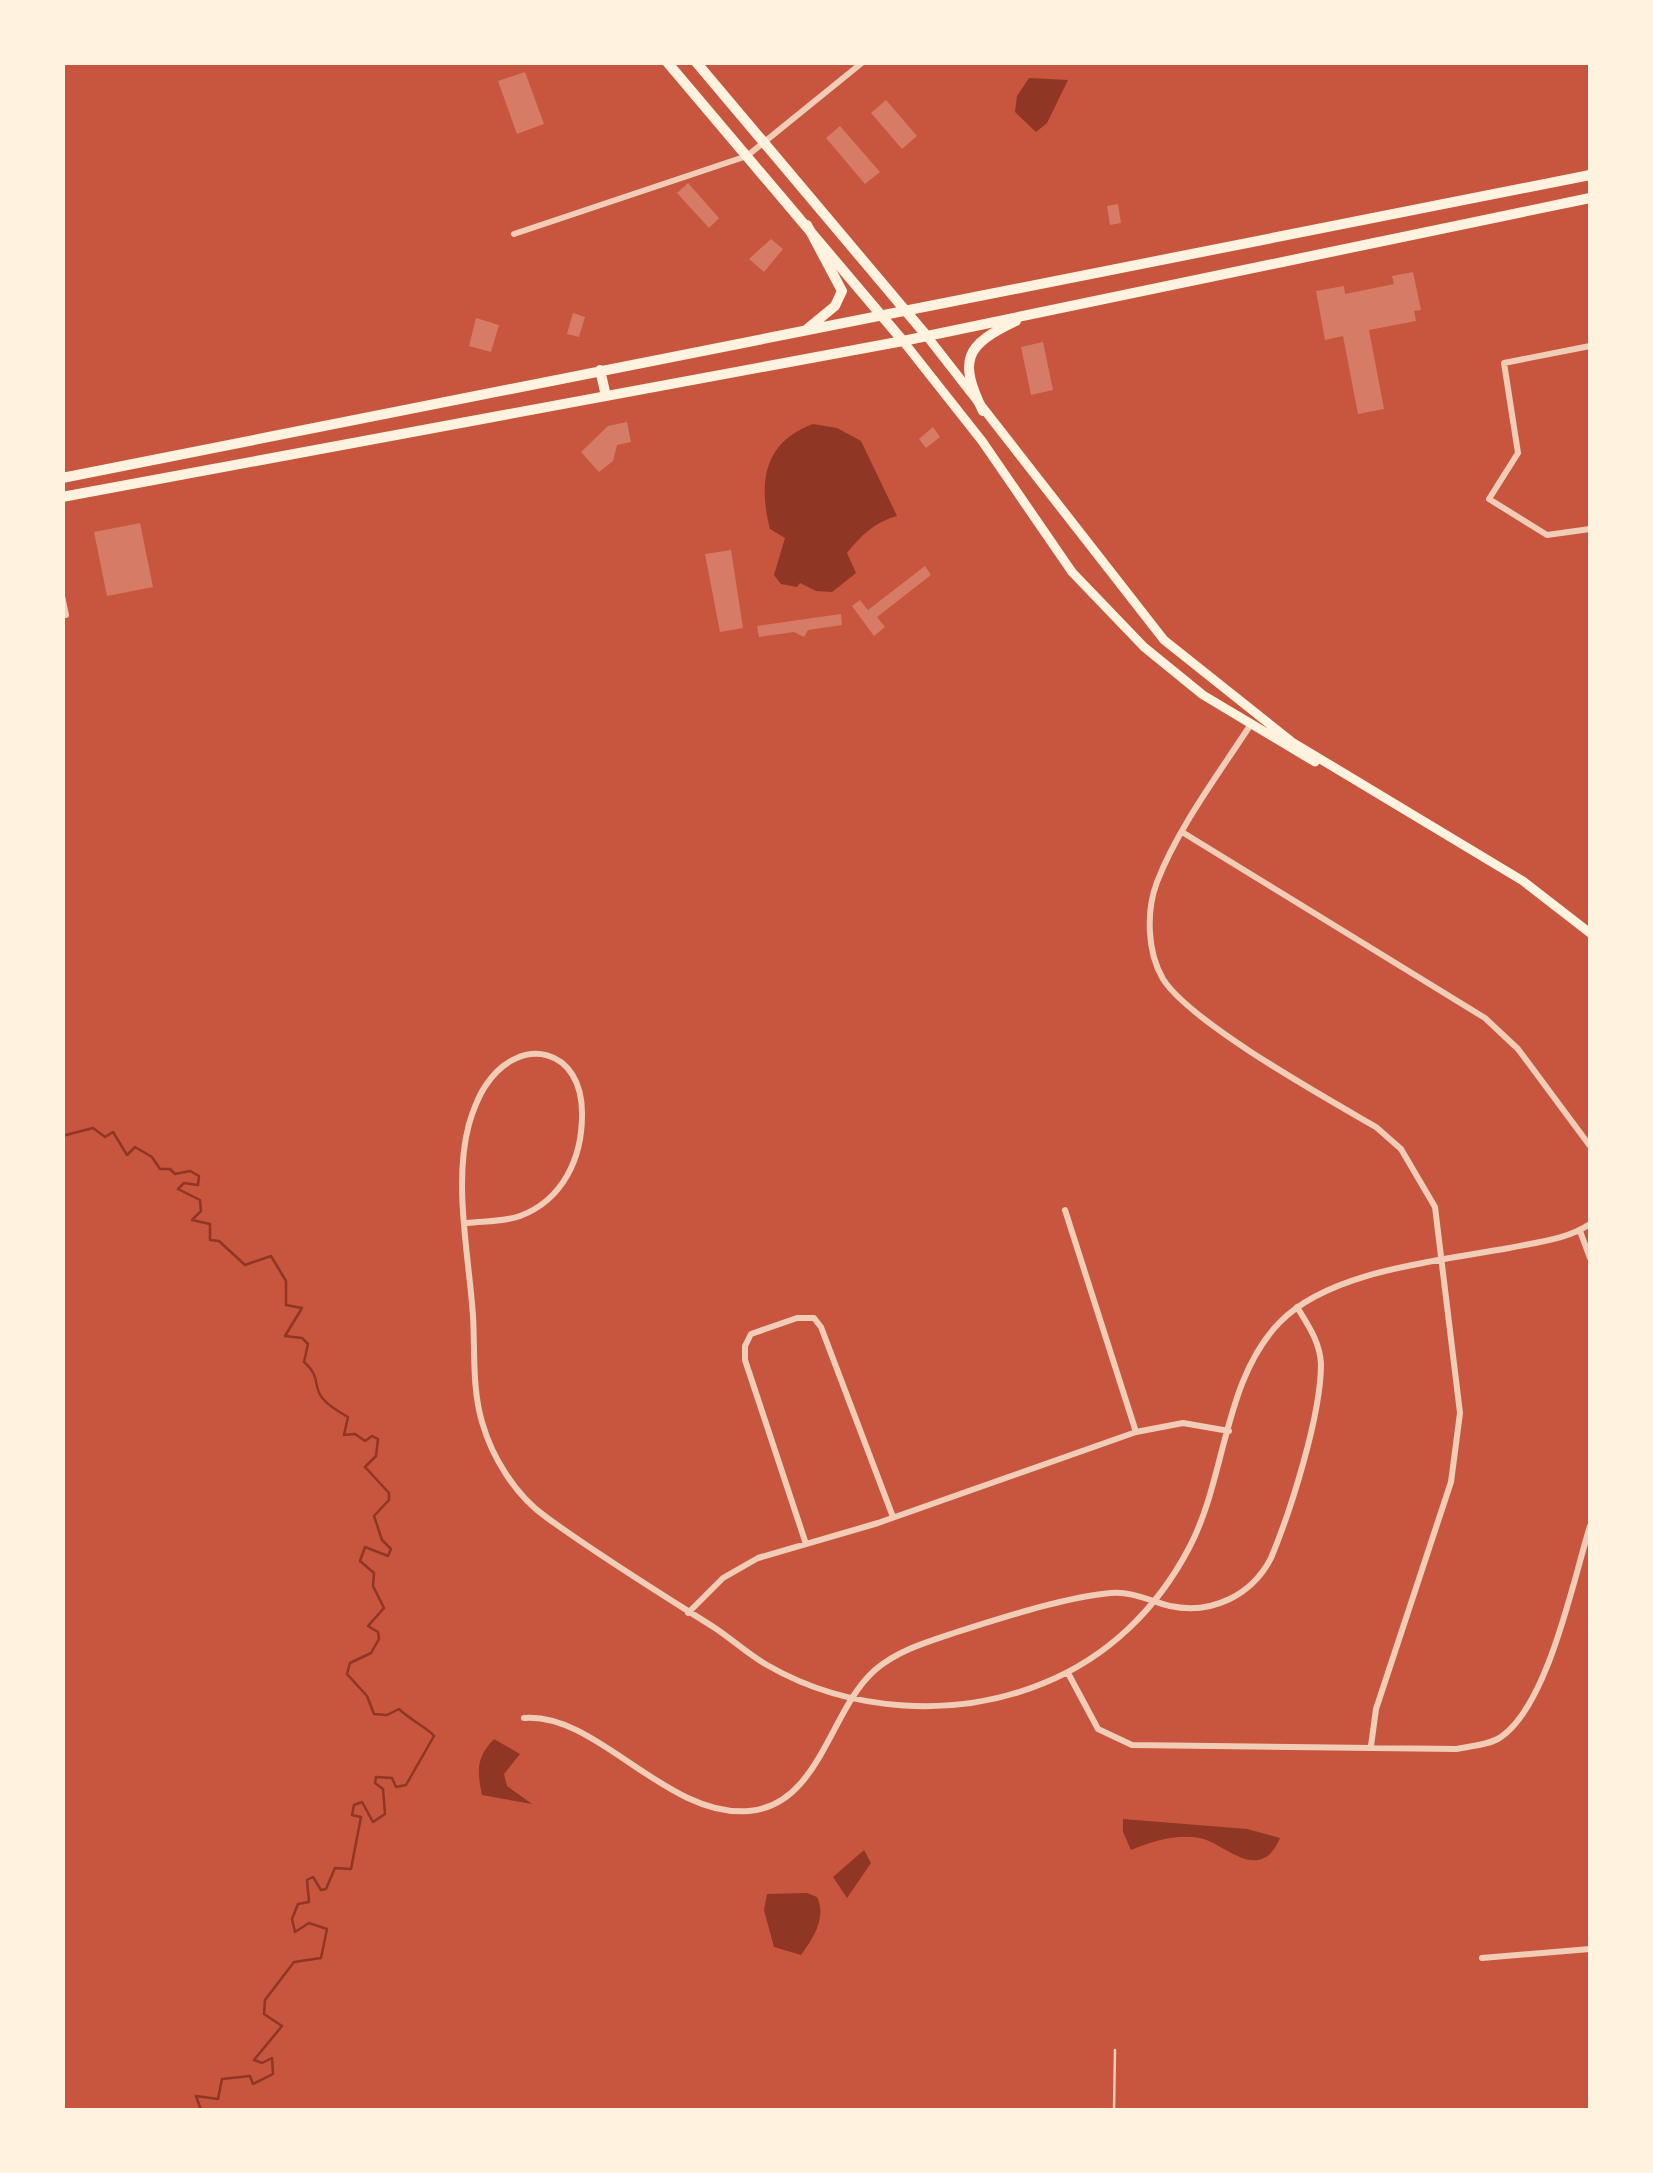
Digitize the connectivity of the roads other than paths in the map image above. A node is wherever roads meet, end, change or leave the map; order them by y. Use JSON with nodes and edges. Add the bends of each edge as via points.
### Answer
{"nodes":[{"id":1,"x":667,"y":62,"type":"edge"},
{"id":2,"x":696,"y":62,"type":"edge"},
{"id":3,"x":862,"y":62,"type":"edge"},
{"id":4,"x":765,"y":142,"type":"junction"},
{"id":5,"x":747,"y":156,"type":"junction"},
{"id":6,"x":1590,"y":175,"type":"edge"},
{"id":7,"x":1590,"y":198,"type":"edge"},
{"id":8,"x":807,"y":224,"type":"junction"},
{"id":9,"x":514,"y":234,"type":"dead end"},
{"id":10,"x":1050,"y":309,"type":"junction"},
{"id":11,"x":907,"y":310,"type":"junction"},
{"id":12,"x":883,"y":314,"type":"junction"},
{"id":13,"x":806,"y":330,"type":"junction"},
{"id":14,"x":926,"y":335,"type":"junction"},
{"id":15,"x":903,"y":341,"type":"junction"},
{"id":16,"x":1590,"y":346,"type":"edge"},
{"id":17,"x":600,"y":370,"type":"junction"},
{"id":18,"x":606,"y":396,"type":"junction"},
{"id":19,"x":982,"y":411,"type":"junction"},
{"id":20,"x":62,"y":478,"type":"edge"},
{"id":21,"x":62,"y":497,"type":"edge"},
{"id":22,"x":1590,"y":530,"type":"edge"},
{"id":23,"x":62,"y":596,"type":"edge"},
{"id":24,"x":66,"y":615,"type":"dead end"},
{"id":25,"x":1251,"y":724,"type":"junction"},
{"id":26,"x":1368,"y":786,"type":"junction"},
{"id":27,"x":1182,"y":832,"type":"junction"},
{"id":28,"x":1590,"y":933,"type":"edge"},
{"id":29,"x":1590,"y":1146,"type":"edge"},
{"id":30,"x":1065,"y":1210,"type":"dead end"},
{"id":31,"x":467,"y":1223,"type":"junction"},
{"id":32,"x":1590,"y":1224,"type":"edge"},
{"id":33,"x":1580,"y":1230,"type":"junction"},
{"id":34,"x":1590,"y":1258,"type":"edge"},
{"id":35,"x":1444,"y":1262,"type":"junction"},
{"id":36,"x":1297,"y":1308,"type":"junction"},
{"id":37,"x":1229,"y":1431,"type":"junction"},
{"id":38,"x":1136,"y":1432,"type":"junction"},
{"id":39,"x":894,"y":1516,"type":"junction"},
{"id":40,"x":1590,"y":1526,"type":"edge"},
{"id":41,"x":806,"y":1544,"type":"junction"},
{"id":42,"x":1157,"y":1600,"type":"junction"},
{"id":43,"x":688,"y":1613,"type":"junction"},
{"id":44,"x":1068,"y":1673,"type":"junction"},
{"id":45,"x":852,"y":1700,"type":"junction"},
{"id":46,"x":524,"y":1718,"type":"dead end"},
{"id":47,"x":1371,"y":1746,"type":"junction"},
{"id":48,"x":1590,"y":1949,"type":"edge"},
{"id":49,"x":1482,"y":1958,"type":"dead end"},
{"id":50,"x":1116,"y":2050,"type":"dead end"},
{"id":51,"x":1114,"y":2110,"type":"edge"}],
"edges":[{"from":1,"to":5,"type":"main road"},
{"from":2,"to":4,"type":"main road"},
{"from":3,"to":4,"type":"street"},
{"from":4,"to":5,"type":"street"},
{"from":4,"to":11,"type":"main road"},
{"from":5,"to":8,"type":"main road"},
{"from":5,"to":9,"type":"street"},
{"from":6,"to":11,"type":"main road"},
{"from":7,"to":10,"type":"main road"},
{"from":8,"to":12,"type":"main road"},
{"from":8,"to":13,"type":"main road","via":[[842,291],[836,306]]},
{"from":10,"to":14,"type":"main road"},
{"from":10,"to":19,"type":"main road","via":[[992,332],[972,349],[966,371]]},
{"from":11,"to":12,"type":"main road"},
{"from":11,"to":14,"type":"main road"},
{"from":12,"to":13,"type":"main road"},
{"from":12,"to":15,"type":"main road"},
{"from":13,"to":17,"type":"main road"},
{"from":14,"to":15,"type":"main road"},
{"from":14,"to":19,"type":"main road"},
{"from":15,"to":18,"type":"main road"},
{"from":15,"to":25,"type":"main road","via":[[1072,572],[1144,647]]},
{"from":16,"to":22,"type":"street","via":[[1504,363],[1518,453],[1489,499],[1546,535]]},
{"from":17,"to":18,"type":"main road"},
{"from":17,"to":20,"type":"main road"},
{"from":18,"to":21,"type":"main road"},
{"from":19,"to":26,"type":"main road","via":[[1164,640],[1281,735]]},
{"from":23,"to":24,"type":"street"},
{"from":25,"to":26,"type":"main road"},
{"from":25,"to":27,"type":"street"},
{"from":26,"to":28,"type":"main road","via":[[1523,880]]},
{"from":27,"to":29,"type":"street","via":[[1485,1018],[1518,1049]]},
{"from":27,"to":35,"type":"street","via":[[1156,885],[1149,924],[1163,978],[1182,1002],[1401,1148],[1435,1207]]},
{"from":30,"to":38,"type":"street"},
{"from":31,"to":31,"type":"street","via":[[468,1124],[487,1082],[532,1054],[561,1060],[581,1089],[581,1143],[572,1174],[518,1217]]},
{"from":31,"to":43,"type":"street","via":[[476,1400],[495,1458],[535,1510]]},
{"from":32,"to":33,"type":"street"},
{"from":33,"to":34,"type":"street"},
{"from":33,"to":35,"type":"street"},
{"from":35,"to":36,"type":"street","via":[[1344,1282]]},
{"from":35,"to":47,"type":"street","via":[[1460,1413],[1458,1458],[1376,1709]]},
{"from":36,"to":37,"type":"street","via":[[1264,1343]]},
{"from":36,"to":42,"type":"street","via":[[1318,1344],[1318,1396],[1271,1558],[1262,1576],[1228,1601],[1206,1607]]},
{"from":37,"to":38,"type":"street","via":[[1183,1423]]},
{"from":37,"to":42,"type":"street","via":[[1202,1520]]},
{"from":38,"to":39,"type":"street"},
{"from":39,"to":41,"type":"street"},
{"from":39,"to":41,"type":"street","via":[[821,1327],[814,1318],[797,1318],[752,1334],[744,1346]]},
{"from":40,"to":47,"type":"street","via":[[1544,1670],[1521,1719],[1499,1740],[1457,1749]]},
{"from":41,"to":43,"type":"street","via":[[758,1558],[723,1578]]},
{"from":42,"to":44,"type":"street","via":[[1102,1653]]},
{"from":42,"to":45,"type":"street","via":[[1112,1593],[952,1634],[874,1670]]},
{"from":43,"to":45,"type":"street","via":[[769,1667]]},
{"from":44,"to":45,"type":"street","via":[[971,1706]]},
{"from":44,"to":47,"type":"street","via":[[1098,1729],[1132,1745]]},
{"from":45,"to":46,"type":"street","via":[[793,1792],[756,1811],[730,1813],[690,1802],[554,1720]]},
{"from":48,"to":49,"type":"street"},
{"from":50,"to":51,"type":"lane"}]}
